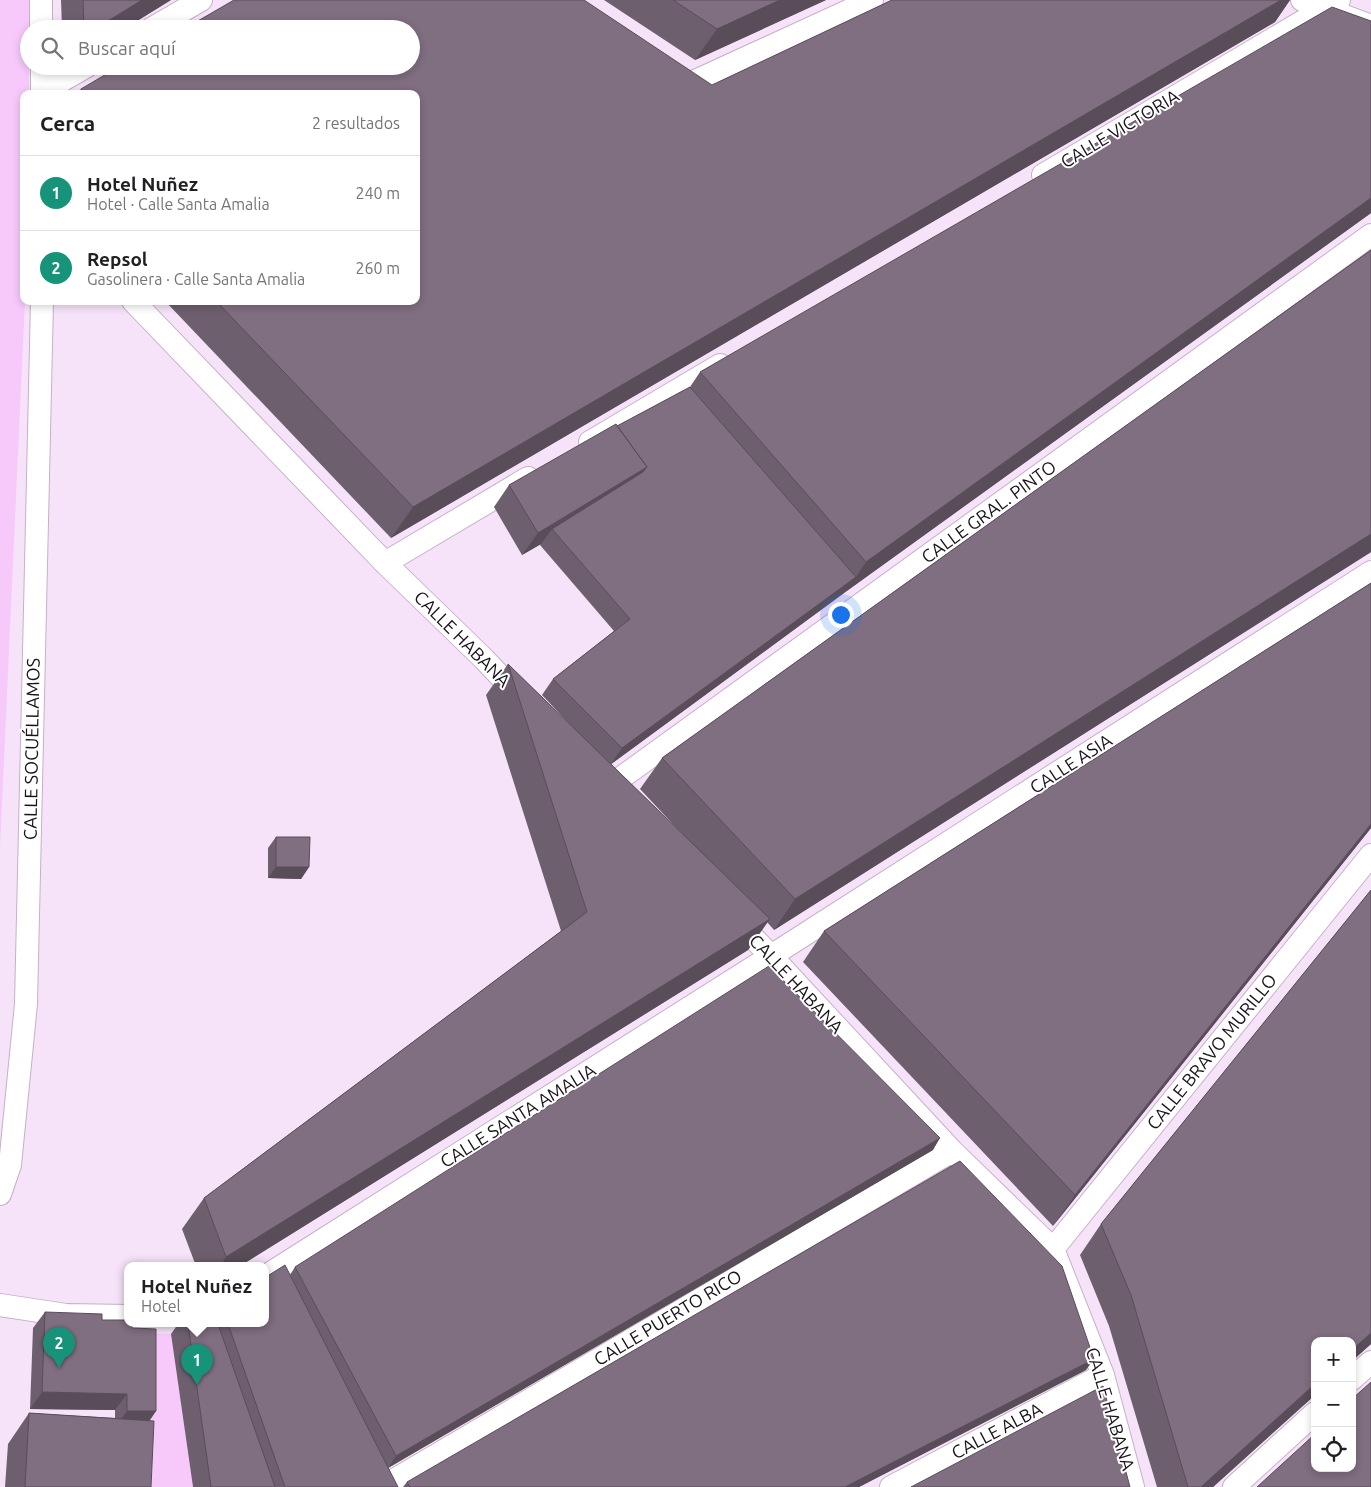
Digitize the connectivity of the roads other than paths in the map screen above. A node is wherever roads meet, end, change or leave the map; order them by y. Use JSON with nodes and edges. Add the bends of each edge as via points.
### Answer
{"nodes":[{"id":1,"x":41,"y":0,"type":"edge"},
{"id":2,"x":201,"y":0,"type":"edge"},
{"id":3,"x":872,"y":0,"type":"edge"},
{"id":4,"x":1302,"y":0,"type":"edge"},
{"id":5,"x":1332,"y":4,"type":"edge"},
{"id":6,"x":41,"y":20,"type":"edge"},
{"id":7,"x":167,"y":20,"type":"edge"},
{"id":8,"x":1371,"y":26,"type":"edge"},
{"id":9,"x":657,"y":63,"type":"edge"},
{"id":10,"x":42,"y":75,"type":"edge"},
{"id":11,"x":72,"y":75,"type":"edge"},
{"id":12,"x":42,"y":90,"type":"edge"},
{"id":13,"x":47,"y":90,"type":"edge"},
{"id":14,"x":1023,"y":186,"type":"edge"},
{"id":15,"x":1371,"y":235,"type":"edge"},
{"id":16,"x":42,"y":305,"type":"edge"},
{"id":17,"x":137,"y":305,"type":"edge"},
{"id":18,"x":739,"y":354,"type":"edge"},
{"id":19,"x":576,"y":451,"type":"edge"},
{"id":20,"x":550,"y":466,"type":"edge"},
{"id":21,"x":385,"y":563,"type":"junction"},
{"id":22,"x":1371,"y":572,"type":"edge"},
{"id":23,"x":532,"y":709,"type":"edge"},
{"id":24,"x":607,"y":788,"type":"edge"},
{"id":25,"x":1371,"y":855,"type":"edge"},
{"id":26,"x":723,"y":907,"type":"edge"},
{"id":27,"x":771,"y":956,"type":"junction"},
{"id":28,"x":952,"y":1150,"type":"junction"},
{"id":29,"x":0,"y":1194,"type":"edge"},
{"id":30,"x":1053,"y":1249,"type":"junction"},
{"id":31,"x":269,"y":1274,"type":"edge"},
{"id":32,"x":284,"y":1293,"type":"edge"},
{"id":33,"x":0,"y":1305,"type":"edge"},
{"id":34,"x":124,"y":1316,"type":"edge"},
{"id":35,"x":1371,"y":1362,"type":"edge"},
{"id":36,"x":1103,"y":1375,"type":"junction"},
{"id":37,"x":1356,"y":1375,"type":"edge"},
{"id":38,"x":1311,"y":1417,"type":"edge"},
{"id":39,"x":381,"y":1481,"type":"edge"},
{"id":40,"x":891,"y":1487,"type":"edge"},
{"id":41,"x":1133,"y":1487,"type":"edge"},
{"id":42,"x":1234,"y":1487,"type":"edge"}],
"edges":[{"from":1,"to":6,"type":"street"},
{"from":2,"to":7,"type":"street"},
{"from":3,"to":9,"type":"street","via":[[689,84]]},
{"from":4,"to":5,"type":"street"},
{"from":5,"to":8,"type":"street"},
{"from":5,"to":14,"type":"street","name":"CALLE VICTORIA"},
{"from":10,"to":12,"type":"street"},
{"from":11,"to":13,"type":"street"},
{"from":15,"to":24,"type":"street","name":"CALLE GRAL. PINTO"},
{"from":16,"to":29,"type":"street","name":"CALLE SOCUÉLLAMOS","via":[[26,1004],[10,1164]]},
{"from":17,"to":21,"type":"street","name":"CALLE HABANA"},
{"from":18,"to":19,"type":"street"},
{"from":20,"to":21,"type":"street"},
{"from":21,"to":23,"type":"street","name":"CALLE HABANA"},
{"from":22,"to":27,"type":"street","name":"CALLE ASIA"},
{"from":25,"to":30,"type":"street","name":"CALLE BRAVO MURILLO"},
{"from":26,"to":27,"type":"street","name":"CALLE HABANA"},
{"from":27,"to":28,"type":"street","name":"CALLE HABANA"},
{"from":27,"to":31,"type":"street","name":"CALLE SANTA AMALIA"},
{"from":28,"to":30,"type":"street","name":"CALLE HABANA"},
{"from":28,"to":39,"type":"street","name":"CALLE PUERTO RICO"},
{"from":30,"to":36,"type":"street","name":"CALLE HABANA"},
{"from":31,"to":32,"type":"street"},
{"from":33,"to":34,"type":"street","via":[[66,1315]]},
{"from":35,"to":37,"type":"street"},
{"from":36,"to":40,"type":"street","name":"CALLE ALBA"},
{"from":36,"to":41,"type":"street","name":"CALLE HABANA"},
{"from":38,"to":42,"type":"street"}]}
